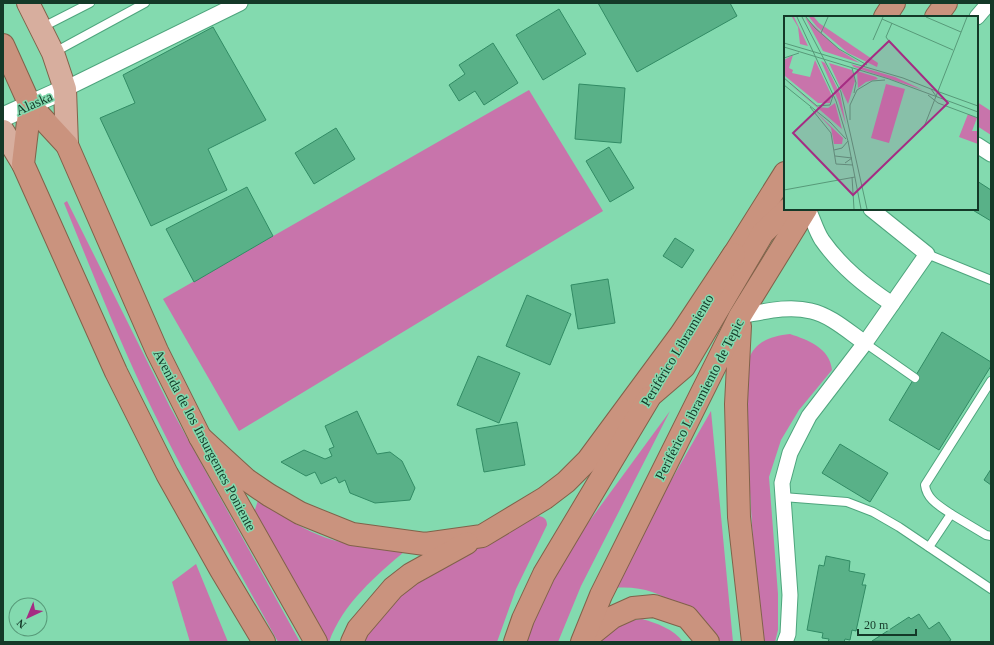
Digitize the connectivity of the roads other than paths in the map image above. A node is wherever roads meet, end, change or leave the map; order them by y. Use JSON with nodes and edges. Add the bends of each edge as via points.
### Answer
{"nodes":[{"id":1,"x":28,"y":3,"type":"edge"},
{"id":2,"x":90,"y":3,"type":"edge"},
{"id":3,"x":145,"y":3,"type":"edge"},
{"id":4,"x":240,"y":3,"type":"edge"},
{"id":5,"x":894,"y":3,"type":"edge"},
{"id":6,"x":904,"y":3,"type":"edge"},
{"id":7,"x":946,"y":3,"type":"edge"},
{"id":8,"x":990,"y":3,"type":"edge"},
{"id":9,"x":886,"y":16,"type":"edge"},
{"id":10,"x":897,"y":16,"type":"edge"},
{"id":11,"x":937,"y":16,"type":"edge"},
{"id":12,"x":978,"y":16,"type":"edge"},
{"id":13,"x":40,"y":28,"type":"junction"},
{"id":14,"x":3,"y":45,"type":"edge"},
{"id":15,"x":53,"y":53,"type":"junction"},
{"id":16,"x":65,"y":89,"type":"junction"},
{"id":17,"x":30,"y":105,"type":"junction"},
{"id":18,"x":3,"y":117,"type":"edge"},
{"id":19,"x":3,"y":131,"type":"edge"},
{"id":20,"x":67,"y":145,"type":"junction"},
{"id":21,"x":978,"y":146,"type":"edge"},
{"id":22,"x":991,"y":154,"type":"edge"},
{"id":23,"x":23,"y":164,"type":"junction"},
{"id":24,"x":784,"y":175,"type":"edge"},
{"id":25,"x":787,"y":210,"type":"edge"},
{"id":26,"x":806,"y":210,"type":"edge"},
{"id":27,"x":808,"y":210,"type":"edge"},
{"id":28,"x":872,"y":210,"type":"edge"},
{"id":29,"x":881,"y":210,"type":"edge"},
{"id":30,"x":898,"y":230,"type":"junction"},
{"id":31,"x":734,"y":254,"type":"junction"},
{"id":32,"x":927,"y":254,"type":"junction"},
{"id":33,"x":991,"y":280,"type":"edge"},
{"id":34,"x":892,"y":304,"type":"junction"},
{"id":35,"x":740,"y":316,"type":"junction"},
{"id":36,"x":865,"y":343,"type":"junction"},
{"id":37,"x":915,"y":378,"type":"dead end"},
{"id":38,"x":991,"y":381,"type":"edge"},
{"id":39,"x":649,"y":397,"type":"junction"},
{"id":40,"x":200,"y":437,"type":"junction"},
{"id":41,"x":168,"y":474,"type":"junction"},
{"id":42,"x":783,"y":497,"type":"junction"},
{"id":43,"x":951,"y":514,"type":"junction"},
{"id":44,"x":482,"y":536,"type":"junction"},
{"id":45,"x":991,"y":536,"type":"edge"},
{"id":46,"x":929,"y":547,"type":"junction"},
{"id":47,"x":991,"y":589,"type":"edge"},
{"id":48,"x":246,"y":642,"type":"edge"},
{"id":49,"x":264,"y":642,"type":"edge"},
{"id":50,"x":316,"y":642,"type":"edge"},
{"id":51,"x":352,"y":642,"type":"edge"},
{"id":52,"x":515,"y":642,"type":"edge"},
{"id":53,"x":582,"y":642,"type":"edge"},
{"id":54,"x":708,"y":642,"type":"edge"},
{"id":55,"x":753,"y":642,"type":"edge"},
{"id":56,"x":785,"y":642,"type":"edge"}],
"edges":[{"from":1,"to":13,"type":"main road","name":"Avenida de los Insurgentes Poniente"},
{"from":2,"to":13,"type":"lane"},
{"from":3,"to":15,"type":"lane"},
{"from":4,"to":16,"type":"street"},
{"from":5,"to":9,"type":"highway"},
{"from":6,"to":10,"type":"highway"},
{"from":7,"to":11,"type":"highway"},
{"from":8,"to":12,"type":"street"},
{"from":13,"to":15,"type":"main road","name":"Avenida de los Insurgentes Poniente"},
{"from":14,"to":17,"type":"highway","name":"Avenida de los Insurgentes Poniente"},
{"from":15,"to":16,"type":"main road","name":"Avenida de los Insurgentes Poniente"},
{"from":16,"to":17,"type":"street","name":"Alaska"},
{"from":16,"to":20,"type":"main road","name":"Avenida de los Insurgentes Poniente"},
{"from":17,"to":18,"type":"street","name":"Alaska"},
{"from":17,"to":20,"type":"highway","name":"Avenida de los Insurgentes Poniente"},
{"from":17,"to":23,"type":"highway"},
{"from":19,"to":23,"type":"main road"},
{"from":20,"to":40,"type":"highway","name":"Avenida de los Insurgentes Poniente","via":[[157,351]]},
{"from":21,"to":22,"type":"street"},
{"from":23,"to":41,"type":"highway","via":[[116,372]]},
{"from":24,"to":31,"type":"highway","name":"Periférico Libramiento"},
{"from":25,"to":39,"type":"highway","via":[[763,233],[684,367]]},
{"from":26,"to":35,"type":"highway","name":"Periférico Libramiento de Tepic"},
{"from":27,"to":34,"type":"street","via":[[822,239],[847,270]]},
{"from":28,"to":30,"type":"street"},
{"from":29,"to":30,"type":"street"},
{"from":30,"to":32,"type":"street"},
{"from":31,"to":39,"type":"highway","name":"Periférico Libramiento"},
{"from":31,"to":44,"type":"highway","via":[[681,334],[588,460],[566,482],[544,498]]},
{"from":32,"to":33,"type":"lane"},
{"from":32,"to":34,"type":"street"},
{"from":34,"to":36,"type":"street"},
{"from":35,"to":36,"type":"street","via":[[792,309],[812,311],[823,315]]},
{"from":35,"to":53,"type":"highway","name":"Periférico Libramiento de Tepic","via":[[601,595]]},
{"from":35,"to":55,"type":"highway","via":[[736,404],[739,517]]},
{"from":36,"to":37,"type":"lane"},
{"from":36,"to":42,"type":"street","via":[[809,416],[790,453],[782,483]]},
{"from":38,"to":43,"type":"lane","via":[[966,414],[925,486],[931,500]]},
{"from":39,"to":52,"type":"highway","name":"Periférico Libramiento","via":[[544,574]]},
{"from":40,"to":44,"type":"highway","via":[[246,480],[300,513],[352,534],[425,544]]},
{"from":40,"to":50,"type":"highway","name":"Avenida de los Insurgentes Poniente"},
{"from":41,"to":48,"type":"highway"},
{"from":41,"to":49,"type":"highway"},
{"from":42,"to":46,"type":"lane","via":[[847,502],[873,512]]},
{"from":42,"to":56,"type":"street","via":[[790,594],[788,634]]},
{"from":43,"to":45,"type":"lane"},
{"from":43,"to":46,"type":"lane"},
{"from":44,"to":51,"type":"highway","via":[[411,574],[393,588],[358,629]]},
{"from":46,"to":47,"type":"lane"},
{"from":53,"to":54,"type":"highway","via":[[613,617],[633,608],[654,606],[687,617]]}]}
